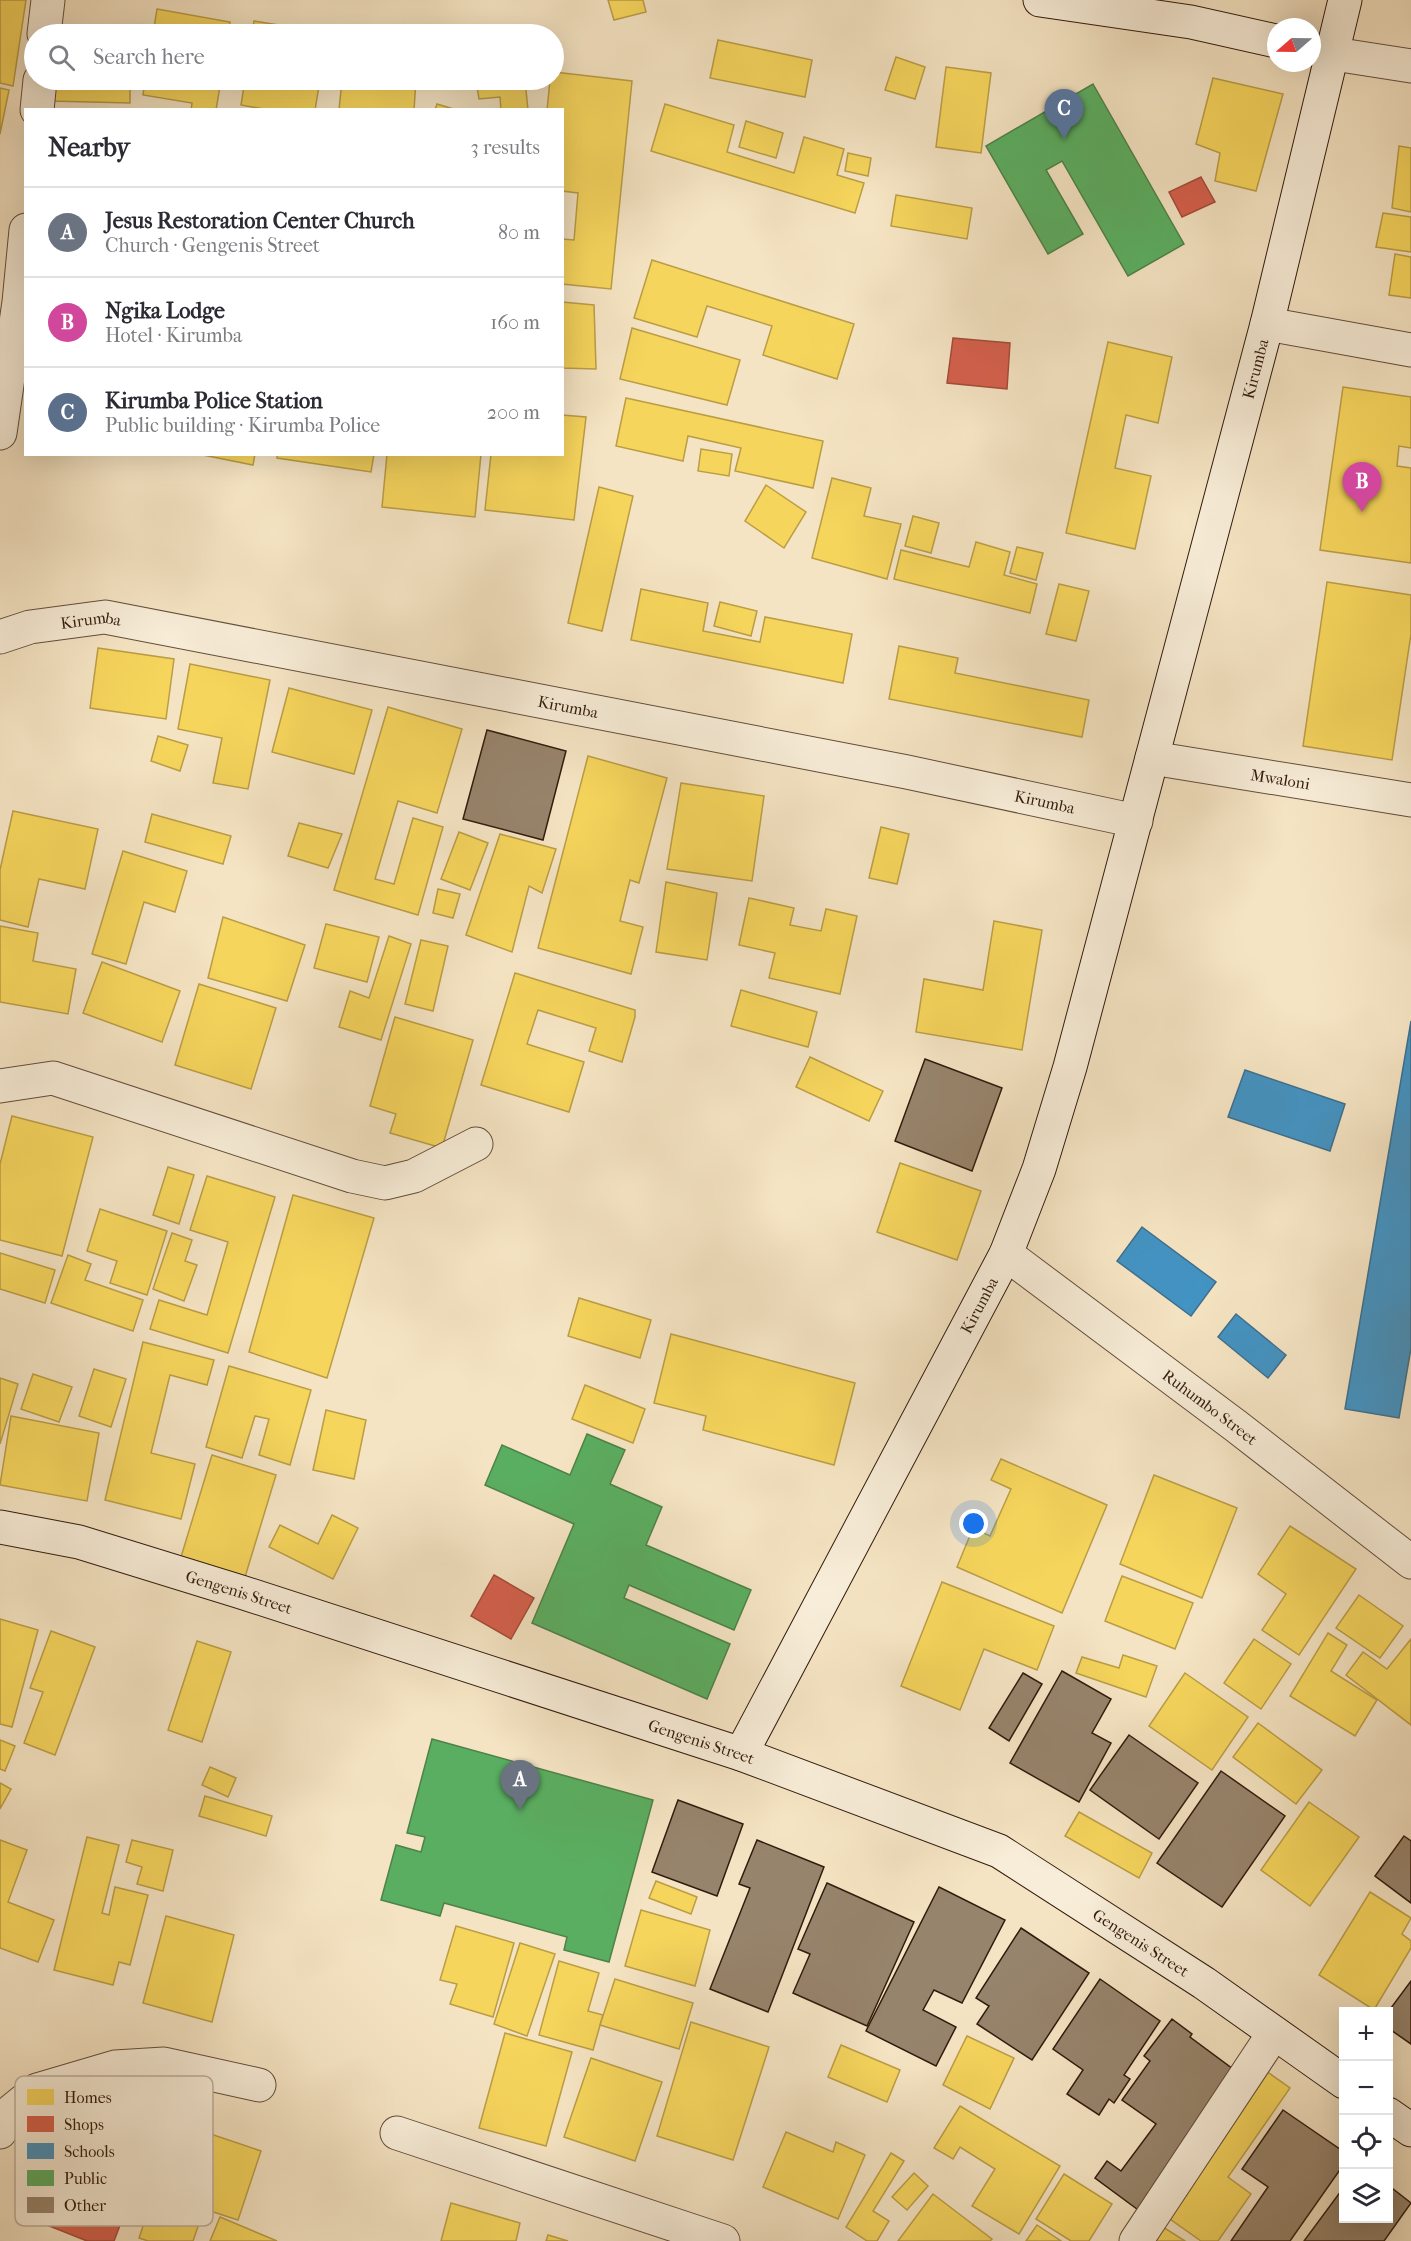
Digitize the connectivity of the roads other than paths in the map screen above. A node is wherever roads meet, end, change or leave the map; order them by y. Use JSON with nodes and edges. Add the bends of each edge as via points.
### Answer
{"nodes":[{"id":1,"x":48,"y":0,"type":"edge"},
{"id":2,"x":1040,"y":0,"type":"edge"},
{"id":3,"x":1345,"y":0,"type":"edge"},
{"id":4,"x":45,"y":24,"type":"edge"},
{"id":5,"x":1267,"y":39,"type":"edge"},
{"id":6,"x":1323,"y":51,"type":"edge"},
{"id":7,"x":1411,"y":66,"type":"edge"},
{"id":8,"x":39,"y":90,"type":"edge"},
{"id":9,"x":37,"y":108,"type":"edge"},
{"id":10,"x":24,"y":251,"type":"edge"},
{"id":11,"x":1267,"y":324,"type":"junction"},
{"id":12,"x":1411,"y":350,"type":"edge"},
{"id":13,"x":0,"y":433,"type":"edge"},
{"id":14,"x":0,"y":638,"type":"edge"},
{"id":15,"x":1152,"y":758,"type":"junction"},
{"id":16,"x":1411,"y":800,"type":"edge"},
{"id":17,"x":1136,"y":821,"type":"junction"},
{"id":18,"x":0,"y":1086,"type":"edge"},
{"id":19,"x":476,"y":1144,"type":"dead end"},
{"id":20,"x":1006,"y":1254,"type":"junction"},
{"id":21,"x":0,"y":1527,"type":"edge"},
{"id":22,"x":1411,"y":1562,"type":"edge"},
{"id":23,"x":741,"y":1754,"type":"junction"},
{"id":24,"x":1274,"y":2033,"type":"junction"},
{"id":25,"x":85,"y":2076,"type":"edge"},
{"id":26,"x":1339,"y":2078,"type":"edge"},
{"id":27,"x":259,"y":2085,"type":"dead end"},
{"id":28,"x":15,"y":2108,"type":"edge"},
{"id":29,"x":1390,"y":2115,"type":"edge"},
{"id":30,"x":1411,"y":2130,"type":"edge"},
{"id":31,"x":0,"y":2132,"type":"edge"},
{"id":32,"x":397,"y":2133,"type":"dead end"},
{"id":33,"x":723,"y":2241,"type":"edge"},
{"id":34,"x":1136,"y":2241,"type":"edge"}],
"edges":[{"from":1,"to":4,"type":"street"},
{"from":2,"to":5,"type":"street","via":[[1191,22]]},
{"from":3,"to":6,"type":"street","name":"Kirumba"},
{"from":6,"to":7,"type":"street"},
{"from":6,"to":11,"type":"street","name":"Kirumba"},
{"from":8,"to":9,"type":"street"},
{"from":10,"to":13,"type":"street"},
{"from":11,"to":12,"type":"street"},
{"from":11,"to":15,"type":"street","name":"Kirumba"},
{"from":14,"to":17,"type":"street","name":"Kirumba","via":[[30,627],[105,617],[907,772]]},
{"from":15,"to":16,"type":"street","name":"Mwaloni"},
{"from":15,"to":17,"type":"street","name":"Kirumba"},
{"from":17,"to":20,"type":"street","name":"Kirumba","via":[[1070,1067],[1039,1169]]},
{"from":18,"to":19,"type":"street","via":[[52,1078],[352,1176],[385,1183],[414,1176]]},
{"from":20,"to":22,"type":"street","name":"Ruhumbo Street"},
{"from":20,"to":23,"type":"street","name":"Kirumba"},
{"from":21,"to":23,"type":"street","name":"Gengenis Street","via":[[79,1542]]},
{"from":23,"to":24,"type":"street","name":"Gengenis Street","via":[[999,1851],[1204,1983]]},
{"from":24,"to":26,"type":"street","name":"Gengenis Street"},
{"from":24,"to":34,"type":"street"},
{"from":25,"to":27,"type":"street","via":[[116,2067],[164,2064]]},
{"from":28,"to":31,"type":"street"},
{"from":29,"to":30,"type":"street"},
{"from":32,"to":33,"type":"street"}]}
